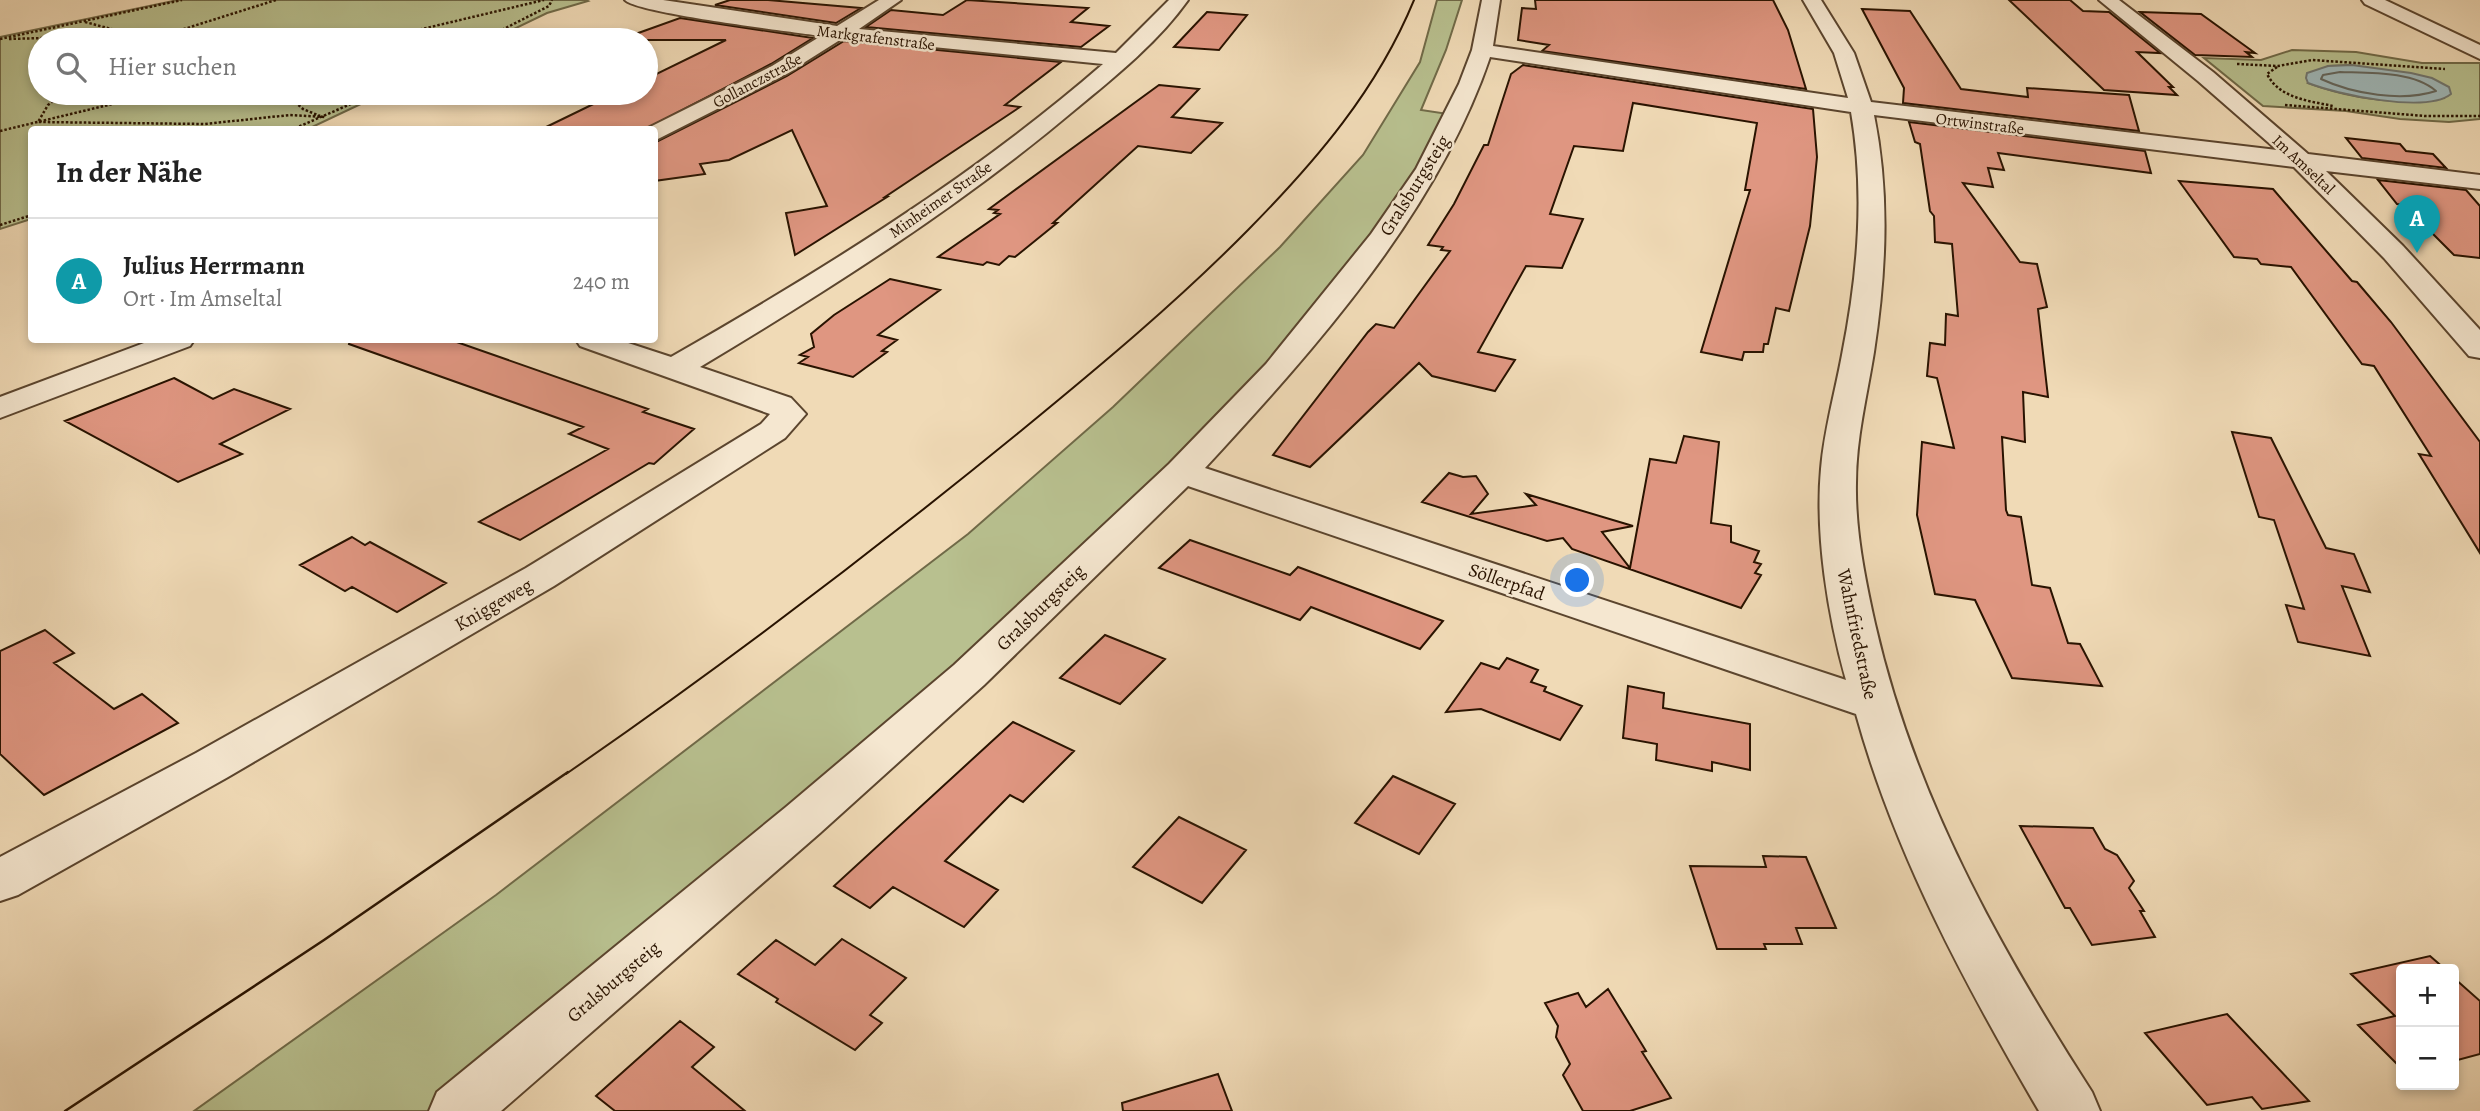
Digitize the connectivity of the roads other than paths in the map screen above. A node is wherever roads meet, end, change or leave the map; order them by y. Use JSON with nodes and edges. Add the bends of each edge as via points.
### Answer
{"nodes":[{"id":1,"x":634,"y":0,"type":"edge"},
{"id":2,"x":892,"y":0,"type":"edge"},
{"id":3,"x":1179,"y":0,"type":"edge"},
{"id":4,"x":1491,"y":0,"type":"edge"},
{"id":5,"x":1812,"y":0,"type":"edge"},
{"id":6,"x":2108,"y":0,"type":"edge"},
{"id":7,"x":2371,"y":0,"type":"edge"},
{"id":8,"x":842,"y":33,"type":"junction"},
{"id":9,"x":1482,"y":50,"type":"junction"},
{"id":10,"x":2480,"y":53,"type":"edge"},
{"id":11,"x":1119,"y":59,"type":"junction"},
{"id":12,"x":1861,"y":107,"type":"junction"},
{"id":13,"x":658,"y":132,"type":"edge"},
{"id":14,"x":2304,"y":163,"type":"junction"},
{"id":15,"x":2480,"y":182,"type":"edge"},
{"id":16,"x":171,"y":343,"type":"edge"},
{"id":17,"x":601,"y":343,"type":"edge"},
{"id":18,"x":2480,"y":349,"type":"edge"},
{"id":19,"x":677,"y":367,"type":"junction"},
{"id":20,"x":0,"y":408,"type":"edge"},
{"id":21,"x":1182,"y":472,"type":"junction"},
{"id":22,"x":1872,"y":704,"type":"junction"},
{"id":23,"x":0,"y":881,"type":"edge"},
{"id":24,"x":458,"y":1111,"type":"edge"},
{"id":25,"x":2071,"y":1111,"type":"edge"}],
"edges":[{"from":1,"to":8,"type":"street","name":"Markgrafenstraße"},
{"from":2,"to":8,"type":"street","name":"Gollanczstraße"},
{"from":3,"to":11,"type":"street","name":"Minheimer Straße"},
{"from":4,"to":9,"type":"street","name":"Gralsburgsteig"},
{"from":5,"to":12,"type":"street","name":"Wahnfriedstraße","via":[[1840,46]]},
{"from":6,"to":14,"type":"street","name":"Im Amseltal","via":[[2189,62]]},
{"from":7,"to":10,"type":"street"},
{"from":8,"to":11,"type":"street","name":"Markgrafenstraße"},
{"from":8,"to":13,"type":"street","name":"Gollanczstraße"},
{"from":9,"to":12,"type":"street","name":"Ortwinstraße"},
{"from":9,"to":21,"type":"street","name":"Gralsburgsteig","via":[[1471,84],[1428,169],[1380,240],[1277,371]]},
{"from":11,"to":19,"type":"street","name":"Minheimer Straße","via":[[1064,108],[972,177],[872,246]]},
{"from":12,"to":14,"type":"street","name":"Ortwinstraße"},
{"from":12,"to":22,"type":"street","name":"Wahnfriedstraße","via":[[1872,186],[1870,277],[1841,447],[1838,502],[1846,587]]},
{"from":14,"to":15,"type":"street","name":"Ortwinstraße"},
{"from":14,"to":18,"type":"street","name":"Im Amseltal","via":[[2422,281]]},
{"from":16,"to":20,"type":"street"},
{"from":17,"to":19,"type":"street","name":"Kniggeweg"},
{"from":19,"to":23,"type":"street","name":"Kniggeweg","via":[[779,405],[789,414],[773,431],[540,577]]},
{"from":21,"to":22,"type":"street","name":"Söllerpfad"},
{"from":21,"to":24,"type":"street","name":"Gralsburgsteig","via":[[969,675]]},
{"from":22,"to":25,"type":"street","name":"Wahnfriedstraße","via":[[1906,794],[1964,923]]}]}
